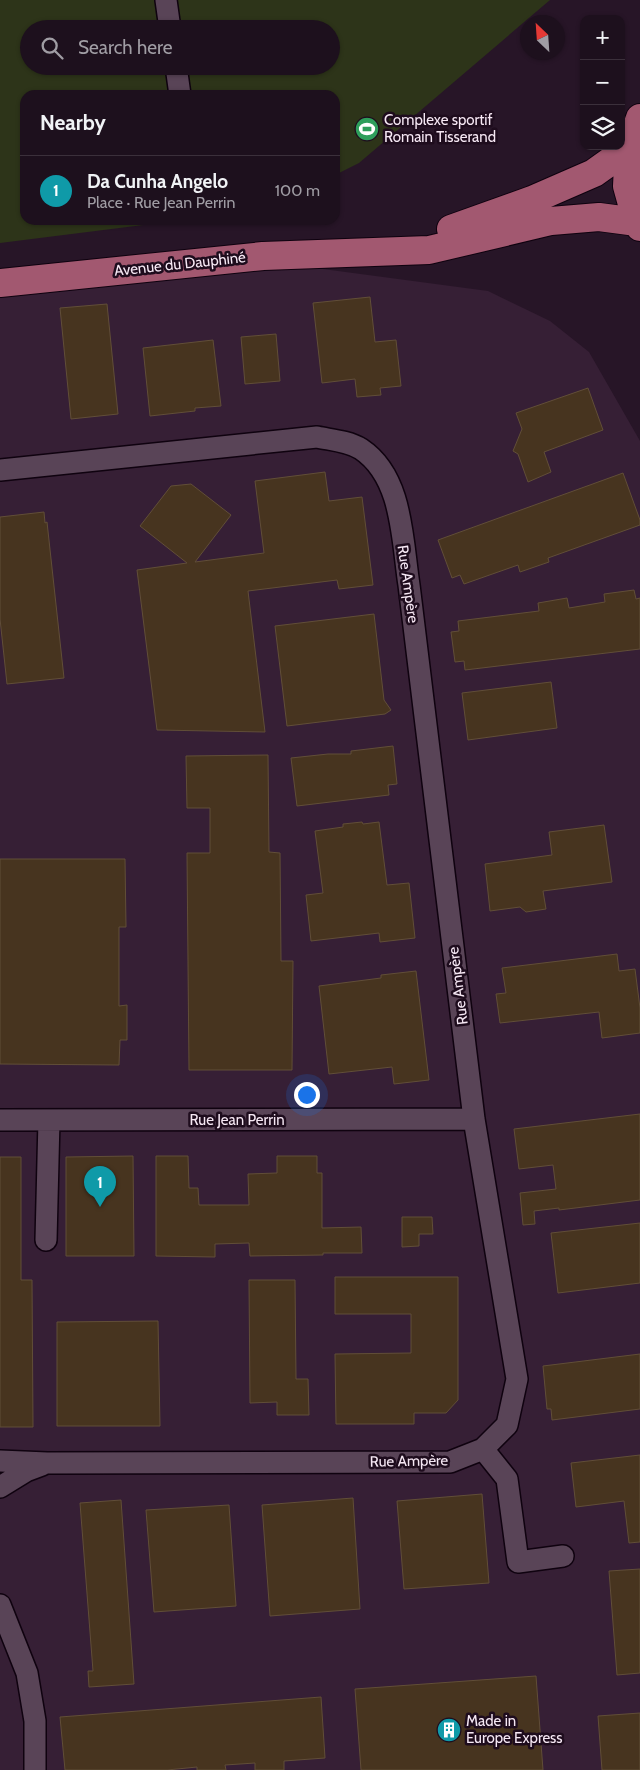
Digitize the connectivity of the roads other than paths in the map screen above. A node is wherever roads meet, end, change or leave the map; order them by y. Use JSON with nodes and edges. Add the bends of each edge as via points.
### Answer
{"nodes":[{"id":1,"x":166,"y":0,"type":"edge"},
{"id":2,"x":169,"y":20,"type":"edge"},
{"id":3,"x":177,"y":75,"type":"edge"},
{"id":4,"x":179,"y":90,"type":"edge"},
{"id":5,"x":640,"y":118,"type":"edge"},
{"id":6,"x":629,"y":148,"type":"junction"},
{"id":7,"x":639,"y":225,"type":"edge"},
{"id":8,"x":361,"y":252,"type":"junction"},
{"id":9,"x":0,"y":283,"type":"edge"},
{"id":10,"x":0,"y":470,"type":"edge"},
{"id":11,"x":0,"y":1120,"type":"edge"},
{"id":12,"x":49,"y":1120,"type":"junction"},
{"id":13,"x":474,"y":1120,"type":"junction"},
{"id":14,"x":46,"y":1240,"type":"dead end"},
{"id":15,"x":483,"y":1449,"type":"junction"},
{"id":16,"x":0,"y":1461,"type":"edge"},
{"id":17,"x":47,"y":1463,"type":"junction"},
{"id":18,"x":0,"y":1487,"type":"edge"},
{"id":19,"x":563,"y":1556,"type":"dead end"},
{"id":20,"x":0,"y":1605,"type":"edge"},
{"id":21,"x":35,"y":1770,"type":"edge"}],
"edges":[{"from":1,"to":2,"type":"street"},
{"from":3,"to":4,"type":"street"},
{"from":5,"to":6,"type":"main road"},
{"from":6,"to":7,"type":"main road","via":[[628,186]]},
{"from":6,"to":8,"type":"main road","name":"Avenue du Dauphiné","via":[[594,173],[532,200],[424,239]]},
{"from":7,"to":8,"type":"main road","name":"Avenue du Dauphiné","via":[[599,217],[550,221],[429,250]]},
{"from":8,"to":9,"type":"main road","name":"Avenue du Dauphiné","via":[[263,256]]},
{"from":10,"to":13,"type":"street","name":"Rue Ampère","via":[[317,437],[360,448],[379,464],[394,494],[400,519]]},
{"from":11,"to":12,"type":"street","name":"Rue Jean Perrin"},
{"from":12,"to":13,"type":"street","name":"Rue Jean Perrin"},
{"from":12,"to":14,"type":"street"},
{"from":13,"to":15,"type":"street","name":"Rue Ampère","via":[[516,1379],[506,1425]]},
{"from":15,"to":17,"type":"street","name":"Rue Ampère","via":[[450,1462]]},
{"from":15,"to":19,"type":"street","via":[[507,1479],[518,1562]]},
{"from":16,"to":17,"type":"street","name":"Rue Ampère"},
{"from":17,"to":18,"type":"street","name":"Rue Ampère","via":[[26,1470]]},
{"from":20,"to":21,"type":"street","via":[[27,1673],[34,1721]]}]}
